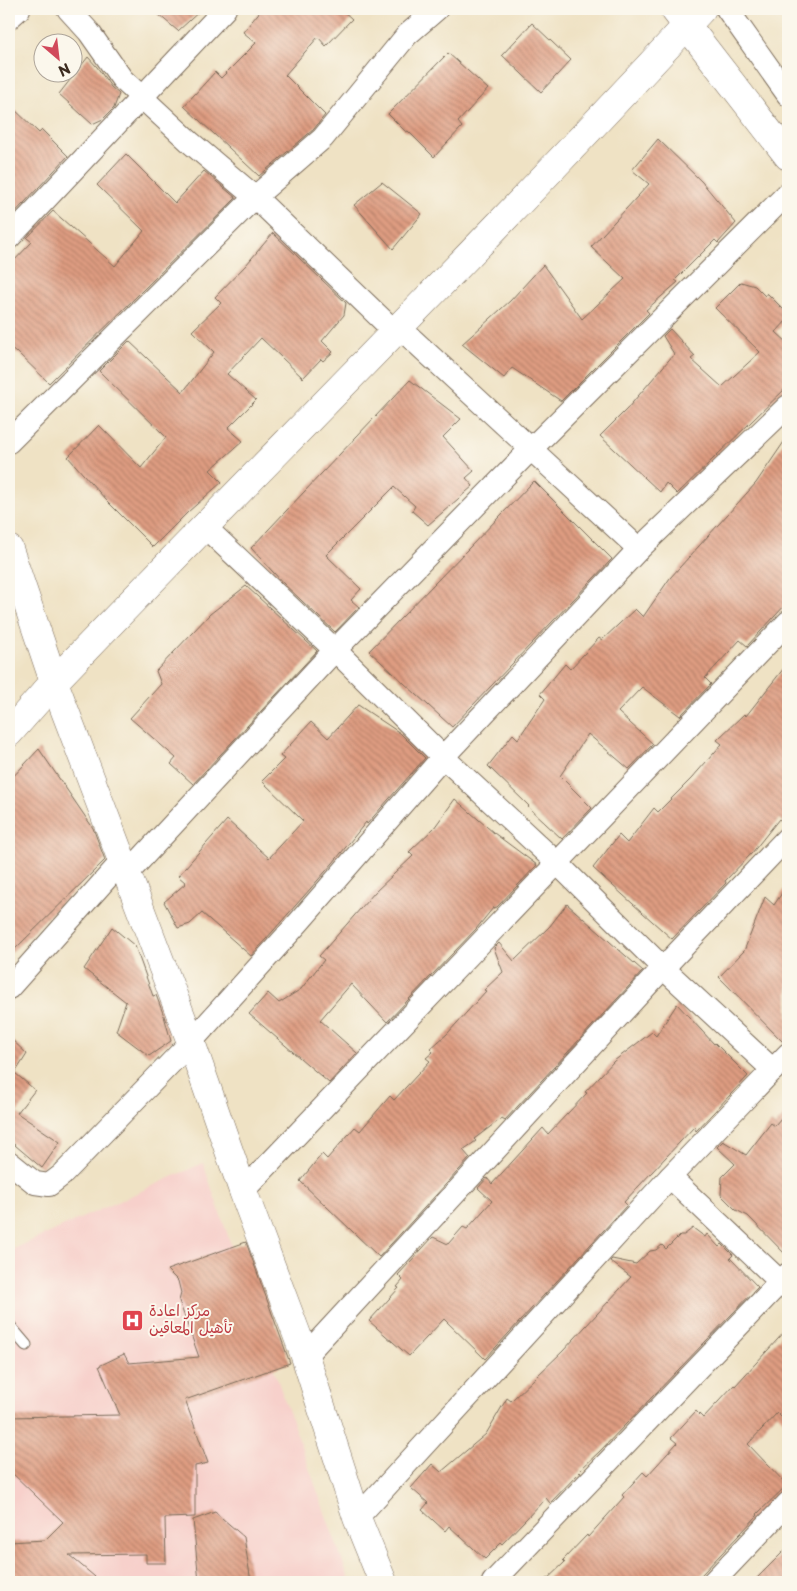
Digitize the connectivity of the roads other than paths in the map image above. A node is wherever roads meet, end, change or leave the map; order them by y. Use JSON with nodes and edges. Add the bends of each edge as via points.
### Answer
{"nodes":[{"id":1,"x":19,"y":9,"type":"edge"},
{"id":2,"x":68,"y":9,"type":"edge"},
{"id":3,"x":226,"y":9,"type":"edge"},
{"id":4,"x":437,"y":9,"type":"edge"},
{"id":5,"x":727,"y":9,"type":"edge"},
{"id":6,"x":688,"y":14,"type":"edge"},
{"id":7,"x":9,"y":18,"type":"edge"},
{"id":8,"x":788,"y":95,"type":"edge"},
{"id":9,"x":142,"y":96,"type":"junction"},
{"id":10,"x":788,"y":156,"type":"edge"},
{"id":11,"x":788,"y":193,"type":"edge"},
{"id":12,"x":255,"y":198,"type":"junction"},
{"id":13,"x":9,"y":238,"type":"edge"},
{"id":14,"x":397,"y":329,"type":"junction"},
{"id":15,"x":788,"y":406,"type":"edge"},
{"id":16,"x":9,"y":442,"type":"edge"},
{"id":17,"x":531,"y":449,"type":"junction"},
{"id":18,"x":204,"y":526,"type":"junction"},
{"id":19,"x":9,"y":549,"type":"edge"},
{"id":20,"x":638,"y":549,"type":"junction"},
{"id":21,"x":788,"y":622,"type":"edge"},
{"id":22,"x":335,"y":650,"type":"junction"},
{"id":23,"x":54,"y":682,"type":"junction"},
{"id":24,"x":9,"y":734,"type":"edge"},
{"id":25,"x":443,"y":757,"type":"junction"},
{"id":26,"x":788,"y":837,"type":"edge"},
{"id":27,"x":557,"y":863,"type":"junction"},
{"id":28,"x":124,"y":868,"type":"junction"},
{"id":29,"x":663,"y":968,"type":"junction"},
{"id":30,"x":9,"y":988,"type":"edge"},
{"id":31,"x":191,"y":1042,"type":"junction"},
{"id":32,"x":781,"y":1062,"type":"edge"},
{"id":33,"x":9,"y":1162,"type":"edge"},
{"id":34,"x":670,"y":1177,"type":"junction"},
{"id":35,"x":243,"y":1191,"type":"junction"},
{"id":36,"x":786,"y":1282,"type":"edge"},
{"id":37,"x":9,"y":1325,"type":"edge"},
{"id":38,"x":26,"y":1345,"type":"dead end"},
{"id":39,"x":305,"y":1356,"type":"junction"},
{"id":40,"x":788,"y":1503,"type":"edge"},
{"id":41,"x":358,"y":1518,"type":"junction"},
{"id":42,"x":383,"y":1582,"type":"edge"},
{"id":43,"x":493,"y":1582,"type":"edge"},
{"id":44,"x":713,"y":1582,"type":"edge"}],
"edges":[{"from":1,"to":7,"type":"street"},
{"from":2,"to":9,"type":"street","via":[[89,32],[122,79]]},
{"from":3,"to":9,"type":"street"},
{"from":4,"to":12,"type":"street","via":[[407,35],[323,138]]},
{"from":5,"to":8,"type":"street"},
{"from":6,"to":10,"type":"street"},
{"from":6,"to":14,"type":"street","via":[[494,230]]},
{"from":9,"to":12,"type":"street"},
{"from":9,"to":13,"type":"street"},
{"from":11,"to":17,"type":"street"},
{"from":12,"to":14,"type":"street"},
{"from":12,"to":16,"type":"street"},
{"from":14,"to":17,"type":"street"},
{"from":14,"to":18,"type":"street"},
{"from":15,"to":20,"type":"street"},
{"from":17,"to":20,"type":"street"},
{"from":17,"to":22,"type":"street"},
{"from":18,"to":22,"type":"street"},
{"from":18,"to":23,"type":"street"},
{"from":19,"to":23,"type":"street"},
{"from":20,"to":25,"type":"street"},
{"from":21,"to":27,"type":"street"},
{"from":22,"to":25,"type":"street"},
{"from":22,"to":28,"type":"street"},
{"from":23,"to":24,"type":"street"},
{"from":23,"to":28,"type":"street"},
{"from":25,"to":27,"type":"street"},
{"from":25,"to":31,"type":"street"},
{"from":26,"to":29,"type":"street"},
{"from":27,"to":29,"type":"street"},
{"from":27,"to":35,"type":"street"},
{"from":28,"to":30,"type":"street"},
{"from":28,"to":31,"type":"street"},
{"from":29,"to":32,"type":"street"},
{"from":29,"to":39,"type":"street"},
{"from":31,"to":33,"type":"street","via":[[50,1185],[35,1183]]},
{"from":31,"to":35,"type":"street"},
{"from":32,"to":34,"type":"street"},
{"from":34,"to":36,"type":"street"},
{"from":34,"to":41,"type":"street"},
{"from":35,"to":39,"type":"street"},
{"from":36,"to":43,"type":"street"},
{"from":37,"to":38,"type":"lane"},
{"from":39,"to":41,"type":"street"},
{"from":40,"to":44,"type":"street"},
{"from":41,"to":42,"type":"street"}]}
